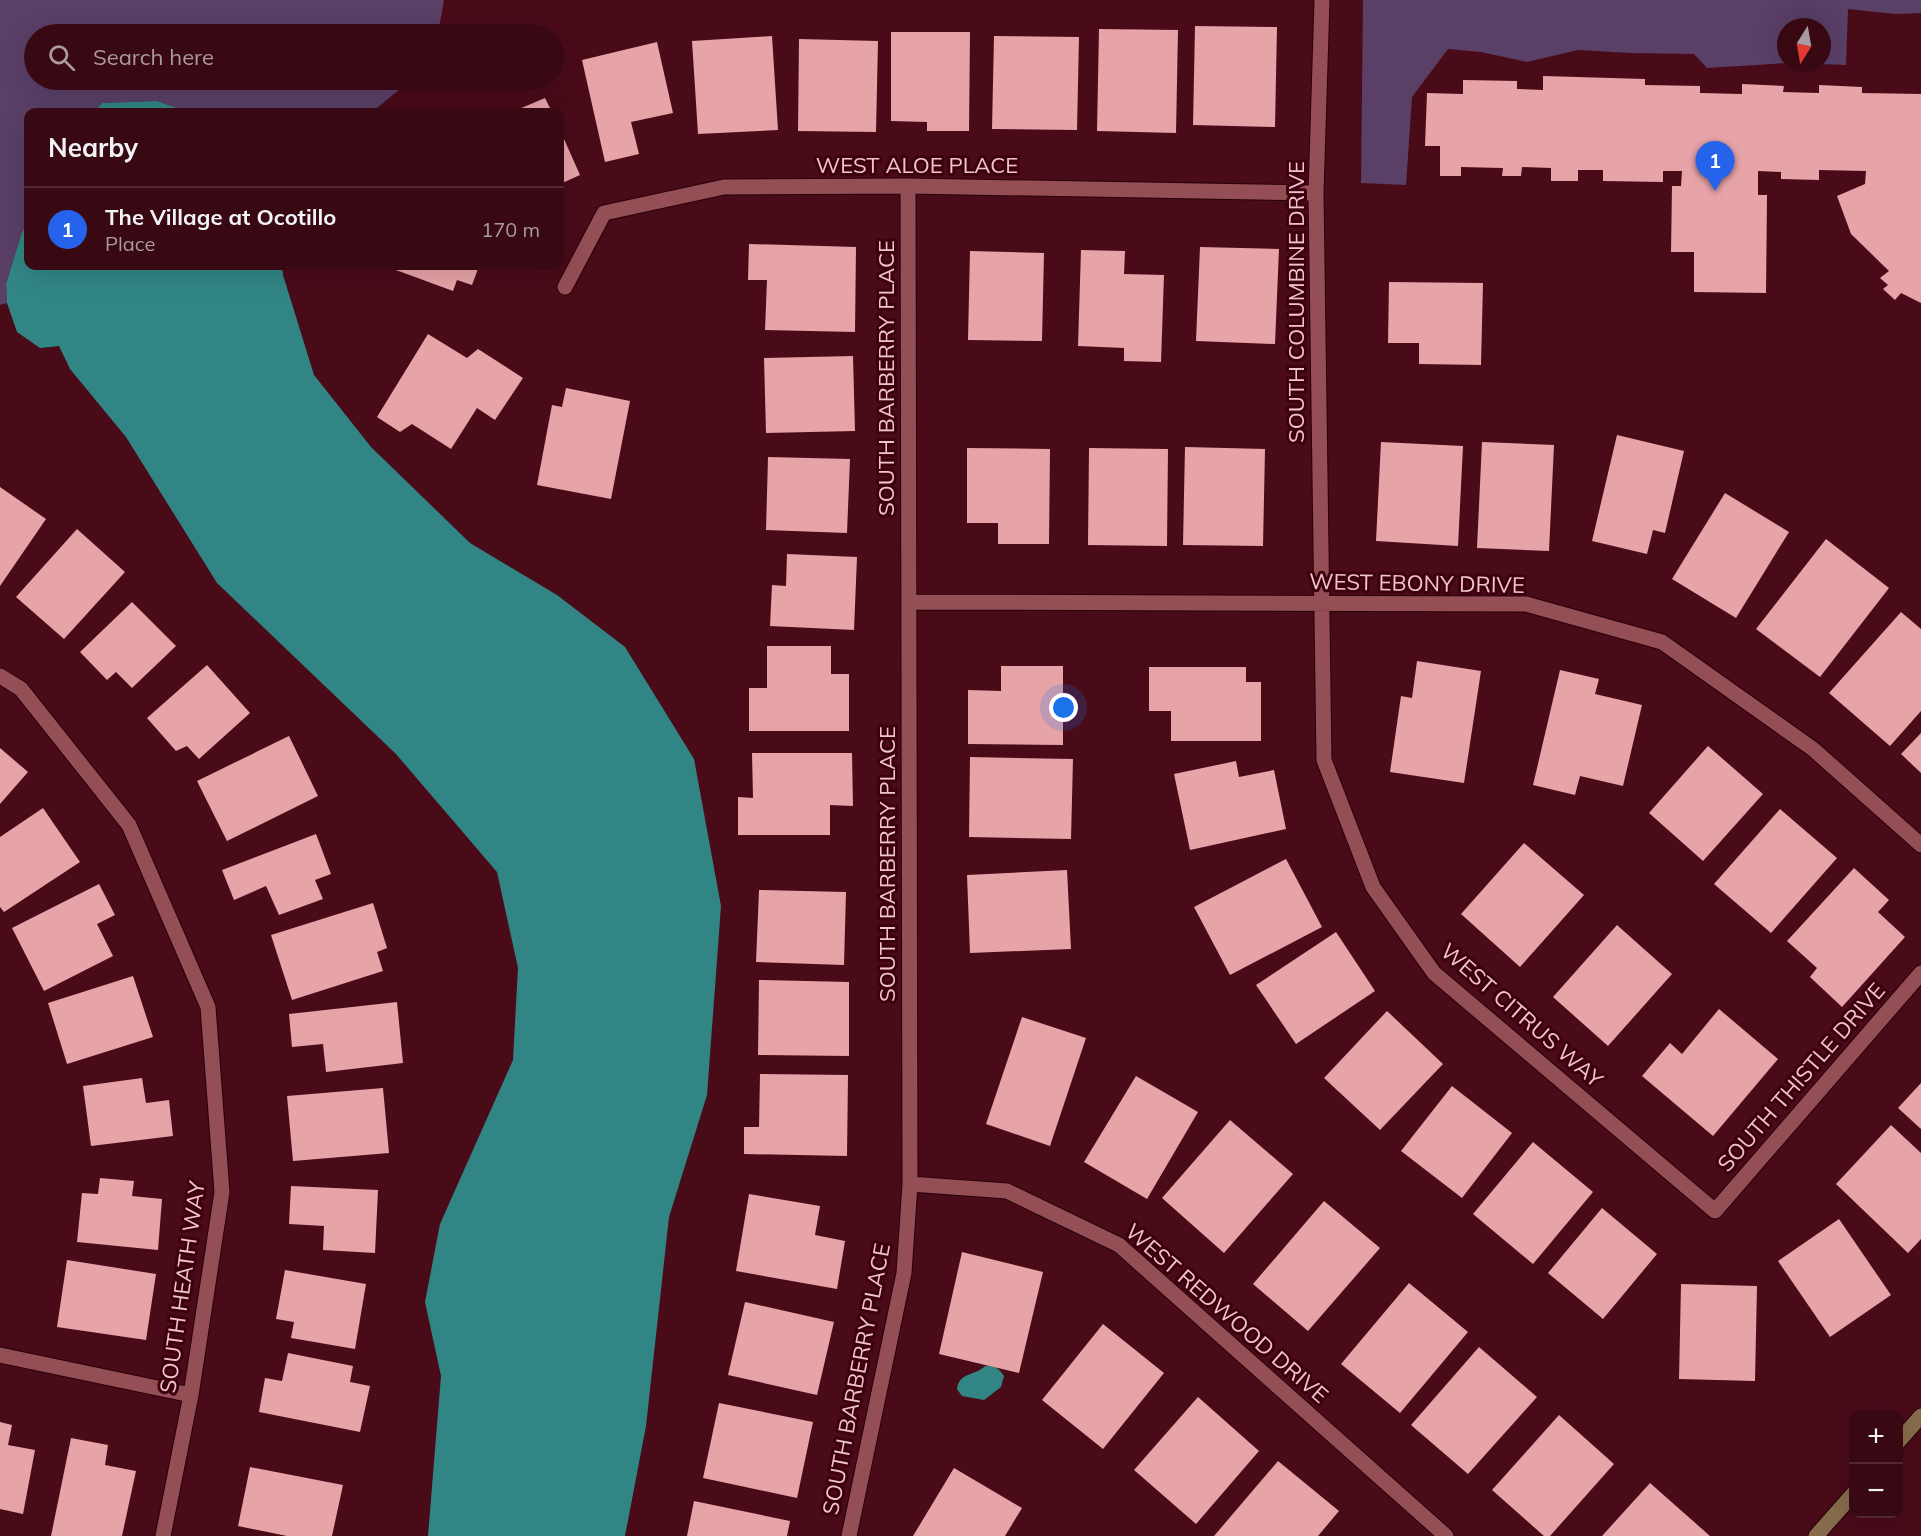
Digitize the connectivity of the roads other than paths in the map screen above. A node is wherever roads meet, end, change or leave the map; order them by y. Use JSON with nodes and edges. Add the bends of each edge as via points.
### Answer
{"nodes":[{"id":1,"x":1322,"y":0,"type":"edge"},
{"id":2,"x":908,"y":186,"type":"junction"},
{"id":3,"x":1316,"y":193,"type":"junction"},
{"id":4,"x":565,"y":286,"type":"dead end"},
{"id":5,"x":909,"y":602,"type":"junction"},
{"id":6,"x":1322,"y":604,"type":"junction"},
{"id":7,"x":0,"y":676,"type":"edge"},
{"id":8,"x":1921,"y":845,"type":"edge"},
{"id":9,"x":1921,"y":973,"type":"edge"},
{"id":10,"x":910,"y":1184,"type":"junction"},
{"id":11,"x":1715,"y":1210,"type":"joint"},
{"id":12,"x":0,"y":1355,"type":"edge"},
{"id":13,"x":191,"y":1395,"type":"junction"},
{"id":14,"x":1921,"y":1416,"type":"edge"},
{"id":15,"x":1903,"y":1437,"type":"edge"},
{"id":16,"x":1849,"y":1499,"type":"edge"},
{"id":17,"x":163,"y":1536,"type":"edge"},
{"id":18,"x":849,"y":1536,"type":"edge"},
{"id":19,"x":1446,"y":1536,"type":"edge"},
{"id":20,"x":1816,"y":1536,"type":"edge"}],
"edges":[{"from":1,"to":3,"type":"street","name":"SOUTH COLUMBINE DRIVE"},
{"from":2,"to":3,"type":"street","name":"WEST ALOE PLACE"},
{"from":2,"to":4,"type":"street","name":"WEST ALOE PLACE","via":[[724,187],[604,213]]},
{"from":2,"to":5,"type":"street","name":"SOUTH BARBERRY PLACE"},
{"from":3,"to":6,"type":"street","name":"SOUTH COLUMBINE DRIVE"},
{"from":5,"to":6,"type":"street","name":"WEST EBONY DRIVE"},
{"from":5,"to":10,"type":"street","name":"SOUTH BARBERRY PLACE"},
{"from":6,"to":8,"type":"street","name":"WEST EBONY DRIVE","via":[[1526,604],[1662,642],[1813,749]]},
{"from":6,"to":11,"type":"street","name":"WEST CITRUS WAY","via":[[1324,760],[1373,887],[1434,973]]},
{"from":7,"to":13,"type":"street","name":"SOUTH HEATH WAY","via":[[21,690],[129,825],[208,1007],[222,1192]]},
{"from":9,"to":11,"type":"street","name":"SOUTH THISTLE DRIVE"},
{"from":10,"to":18,"type":"street","name":"SOUTH BARBERRY PLACE","via":[[904,1273]]},
{"from":10,"to":19,"type":"street","name":"WEST REDWOOD DRIVE","via":[[1007,1191],[1119,1245]]},
{"from":12,"to":13,"type":"street"},
{"from":13,"to":17,"type":"street","name":"SOUTH HEATH WAY"},
{"from":14,"to":15,"type":"main road"},
{"from":16,"to":20,"type":"main road"}]}
